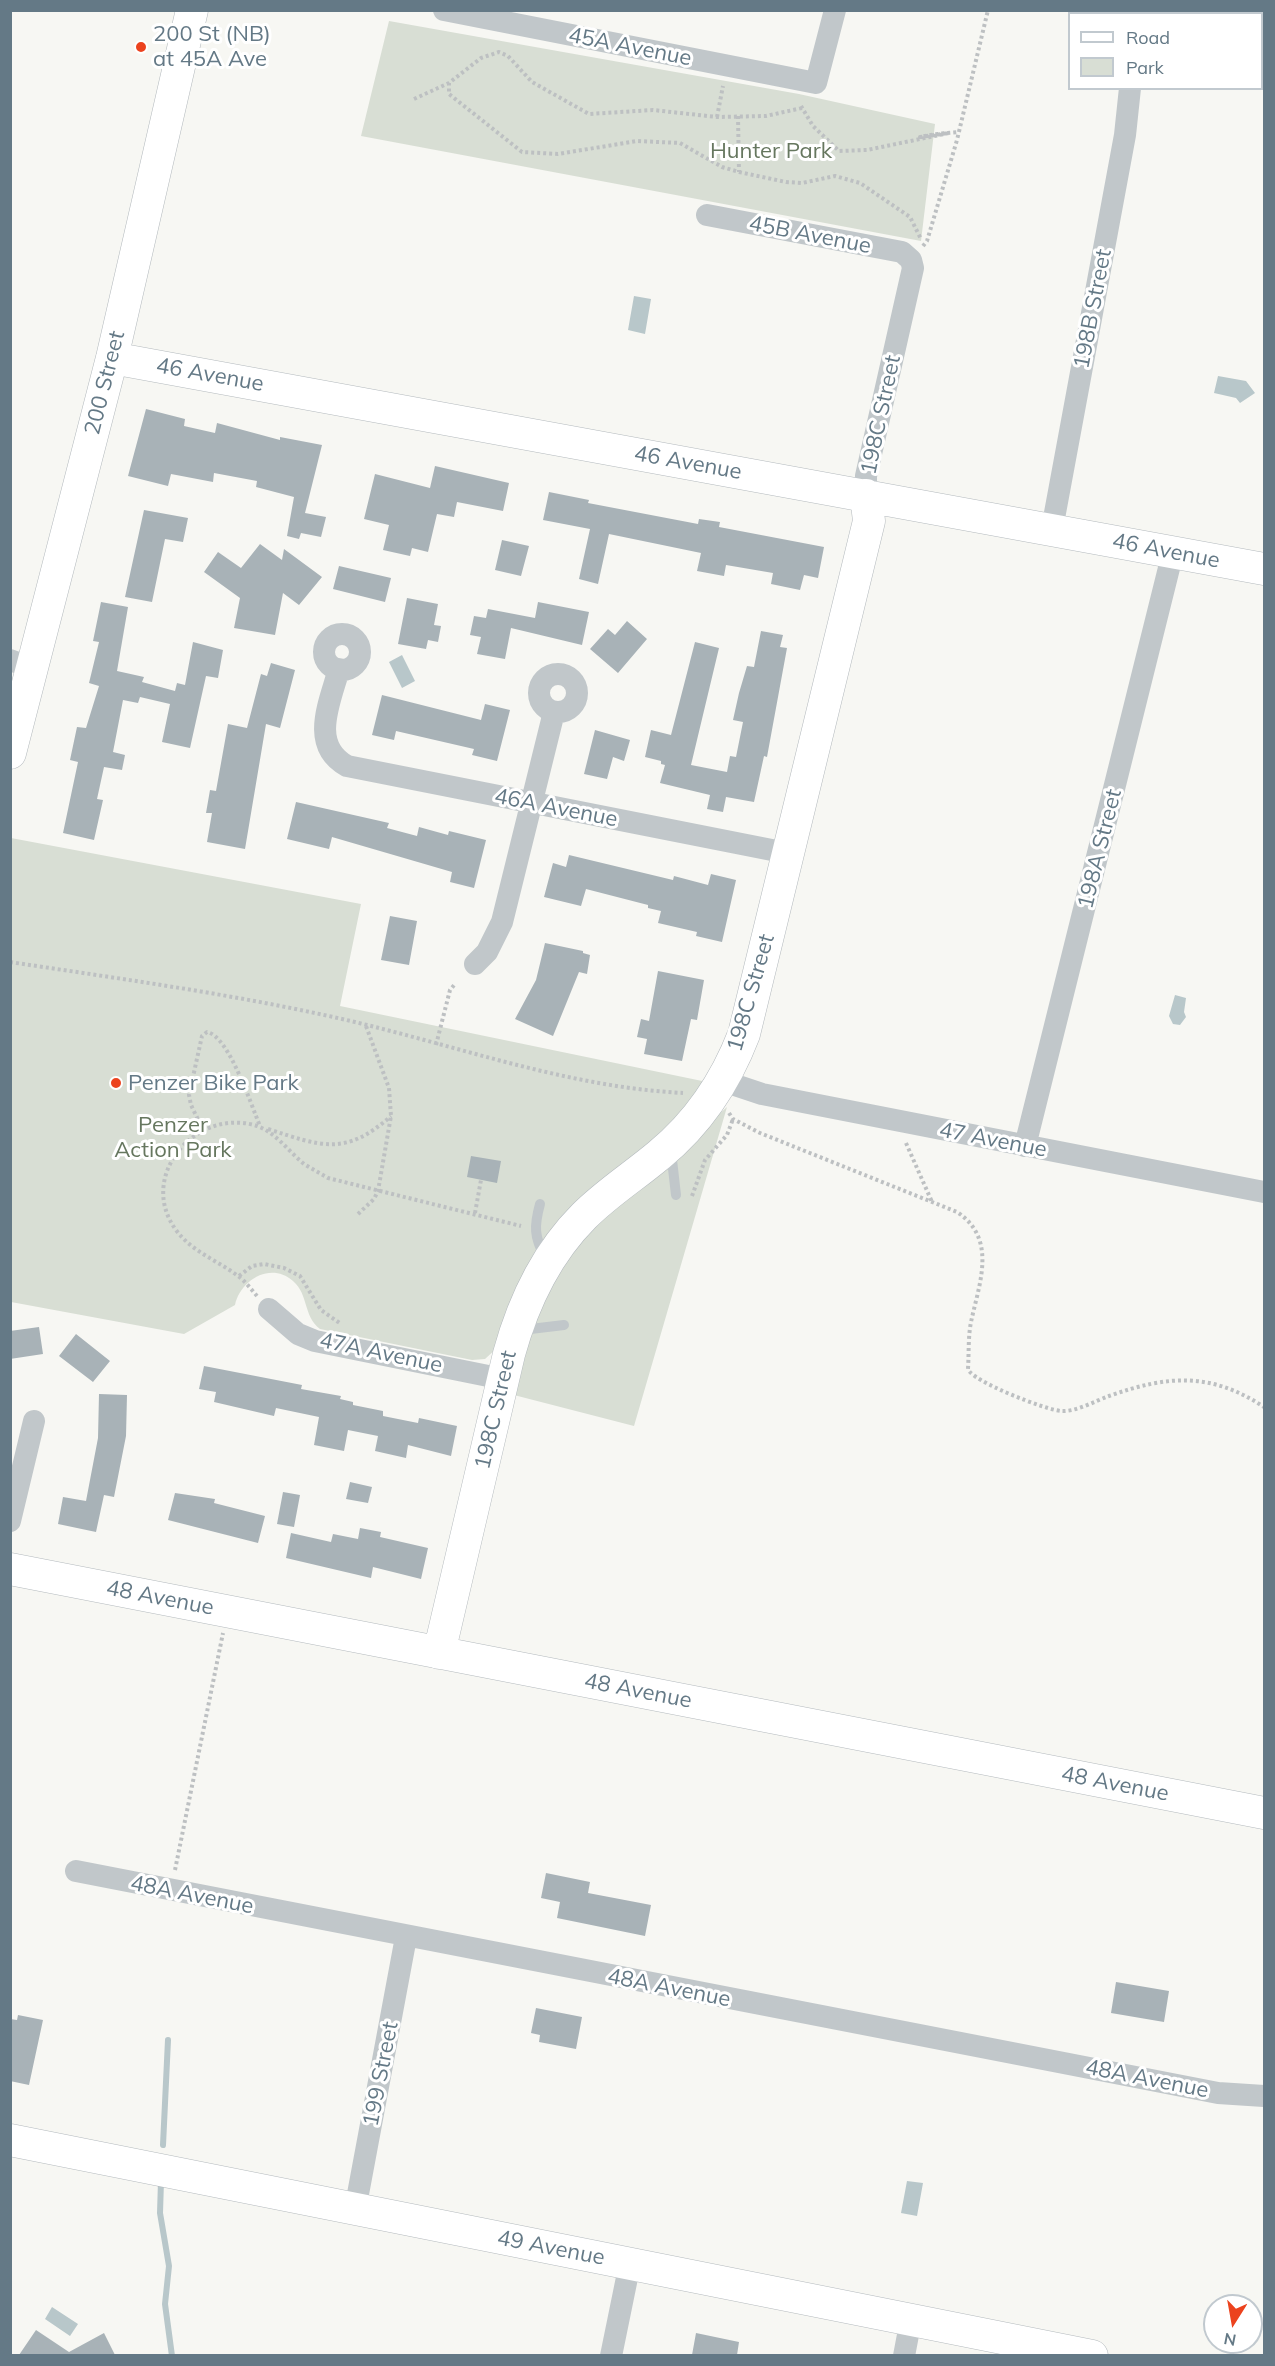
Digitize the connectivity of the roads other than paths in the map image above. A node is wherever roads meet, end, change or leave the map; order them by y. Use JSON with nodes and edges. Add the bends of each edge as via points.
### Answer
{"nodes":[{"id":1,"x":192,"y":10,"type":"edge"},
{"id":2,"x":444,"y":10,"type":"edge"},
{"id":3,"x":835,"y":10,"type":"edge"},
{"id":4,"x":529,"y":19,"type":"edge"},
{"id":5,"x":1130,"y":90,"type":"edge"},
{"id":6,"x":707,"y":215,"type":"dead end"},
{"id":7,"x":919,"y":251,"type":"joint"},
{"id":8,"x":112,"y":358,"type":"junction"},
{"id":9,"x":866,"y":495,"type":"junction"},
{"id":10,"x":1052,"y":529,"type":"junction"},
{"id":11,"x":1173,"y":552,"type":"junction"},
{"id":12,"x":1264,"y":569,"type":"edge"},
{"id":13,"x":21,"y":664,"type":"edge"},
{"id":14,"x":339,"y":669,"type":"dead end"},
{"id":15,"x":554,"y":712,"type":"dead end"},
{"id":16,"x":10,"y":753,"type":"edge"},
{"id":17,"x":530,"y":803,"type":"junction"},
{"id":18,"x":788,"y":854,"type":"junction"},
{"id":19,"x":475,"y":964,"type":"dead end"},
{"id":20,"x":724,"y":1093,"type":"junction"},
{"id":21,"x":670,"y":1146,"type":"junction"},
{"id":22,"x":1025,"y":1146,"type":"junction"},
{"id":23,"x":1264,"y":1192,"type":"edge"},
{"id":24,"x":679,"y":1198,"type":"road end"},
{"id":25,"x":540,"y":1204,"type":"dead end"},
{"id":26,"x":548,"y":1263,"type":"junction"},
{"id":27,"x":268,"y":1309,"type":"dead end"},
{"id":28,"x":564,"y":1325,"type":"dead end"},
{"id":29,"x":515,"y":1331,"type":"junction"},
{"id":30,"x":502,"y":1379,"type":"junction"},
{"id":31,"x":34,"y":1421,"type":"dead end"},
{"id":32,"x":10,"y":1521,"type":"edge"},
{"id":33,"x":10,"y":1569,"type":"edge"},
{"id":34,"x":439,"y":1653,"type":"junction"},
{"id":35,"x":1264,"y":1813,"type":"edge"},
{"id":36,"x":76,"y":1871,"type":"dead end"},
{"id":37,"x":406,"y":1937,"type":"junction"},
{"id":38,"x":1264,"y":2096,"type":"edge"},
{"id":39,"x":10,"y":2140,"type":"edge"},
{"id":40,"x":355,"y":2210,"type":"junction"},
{"id":41,"x":630,"y":2263,"type":"junction"},
{"id":42,"x":911,"y":2319,"type":"junction"},
{"id":43,"x":1072,"y":2354,"type":"edge"},
{"id":44,"x":611,"y":2355,"type":"edge"},
{"id":45,"x":904,"y":2355,"type":"edge"}],
"edges":[{"from":1,"to":8,"type":"street","name":"200 Street"},
{"from":2,"to":4,"type":"street","name":"45A Avenue"},
{"from":3,"to":4,"type":"street","name":"45A Avenue","via":[[816,83]]},
{"from":5,"to":10,"type":"street","name":"198B Street","via":[[1125,135]]},
{"from":6,"to":7,"type":"street","name":"45B Avenue","via":[[902,252]]},
{"from":7,"to":9,"type":"street","name":"198C Street","via":[[866,476]]},
{"from":8,"to":9,"type":"street","name":"46 Avenue"},
{"from":8,"to":13,"type":"street","name":"200 Street"},
{"from":9,"to":10,"type":"street","name":"46 Avenue"},
{"from":9,"to":18,"type":"street","name":"198C Street","via":[[869,521]]},
{"from":10,"to":11,"type":"street","name":"46 Avenue"},
{"from":11,"to":12,"type":"street","name":"46 Avenue"},
{"from":11,"to":22,"type":"street","name":"198A Street"},
{"from":13,"to":16,"type":"street","name":"200 Street"},
{"from":14,"to":17,"type":"street","name":"46A Avenue","via":[[324,724],[329,751],[338,761],[357,769]]},
{"from":15,"to":17,"type":"street"},
{"from":17,"to":18,"type":"street","name":"46A Avenue"},
{"from":17,"to":19,"type":"street","via":[[502,922],[487,952]]},
{"from":18,"to":20,"type":"street","name":"198C Street","via":[[747,1024]]},
{"from":20,"to":21,"type":"street","name":"198C Street","via":[[703,1109]]},
{"from":20,"to":22,"type":"street","name":"47 Avenue","via":[[762,1094]]},
{"from":21,"to":24,"type":"lane"},
{"from":21,"to":26,"type":"street","name":"198C Street","via":[[583,1217]]},
{"from":22,"to":23,"type":"street","name":"47 Avenue"},
{"from":25,"to":26,"type":"lane","via":[[535,1234]]},
{"from":26,"to":29,"type":"street","name":"198C Street"},
{"from":27,"to":30,"type":"street","name":"47A Avenue","via":[[298,1334],[315,1341]]},
{"from":28,"to":29,"type":"lane"},
{"from":29,"to":30,"type":"street","name":"198C Street"},
{"from":30,"to":34,"type":"street","name":"198C Street"},
{"from":31,"to":32,"type":"street"},
{"from":33,"to":34,"type":"street","name":"48 Avenue"},
{"from":34,"to":35,"type":"street","name":"48 Avenue"},
{"from":36,"to":37,"type":"street","name":"48A Avenue"},
{"from":37,"to":38,"type":"street","name":"48A Avenue","via":[[1218,2093]]},
{"from":37,"to":40,"type":"street","name":"199 Street"},
{"from":39,"to":40,"type":"street","name":"49 Avenue"},
{"from":40,"to":41,"type":"street","name":"49 Avenue"},
{"from":41,"to":42,"type":"street","name":"49 Avenue"},
{"from":41,"to":44,"type":"street"},
{"from":42,"to":43,"type":"street","name":"49 Avenue"},
{"from":42,"to":45,"type":"street"}]}
